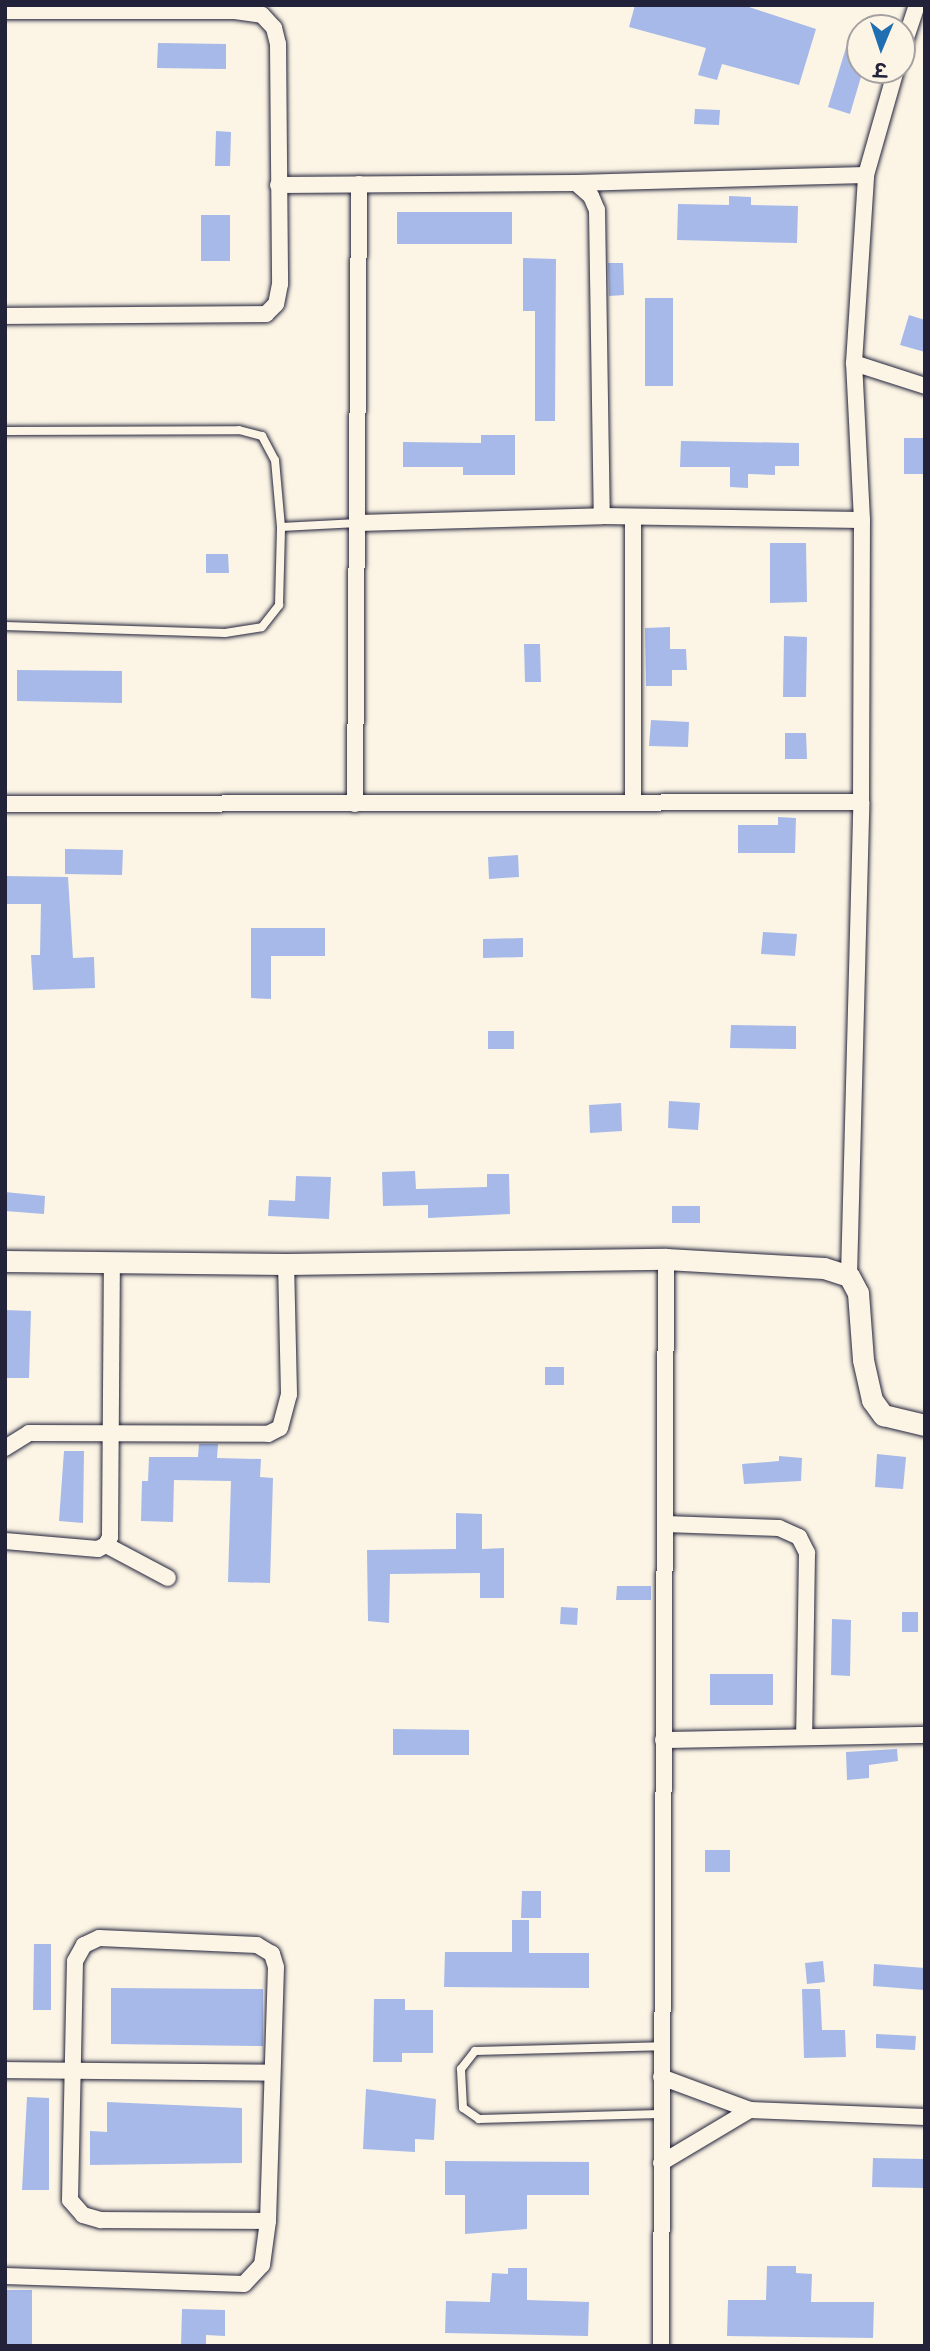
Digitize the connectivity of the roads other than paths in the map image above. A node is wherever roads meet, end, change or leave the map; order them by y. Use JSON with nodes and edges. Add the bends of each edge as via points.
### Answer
{"nodes":[{"id":1,"x":5,"y":11,"type":"edge"},
{"id":2,"x":892,"y":84,"type":"edge"},
{"id":3,"x":866,"y":175,"type":"junction"},
{"id":4,"x":576,"y":183,"type":"junction"},
{"id":5,"x":278,"y":184,"type":"junction"},
{"id":6,"x":359,"y":184,"type":"junction"},
{"id":7,"x":5,"y":316,"type":"edge"},
{"id":8,"x":854,"y":363,"type":"junction"},
{"id":9,"x":925,"y":386,"type":"edge"},
{"id":10,"x":5,"y":431,"type":"edge"},
{"id":11,"x":602,"y":516,"type":"junction"},
{"id":12,"x":634,"y":517,"type":"junction"},
{"id":13,"x":862,"y":520,"type":"junction"},
{"id":14,"x":358,"y":523,"type":"junction"},
{"id":15,"x":281,"y":527,"type":"junction"},
{"id":16,"x":5,"y":626,"type":"edge"},
{"id":17,"x":861,"y":802,"type":"junction"},
{"id":18,"x":633,"y":803,"type":"junction"},
{"id":19,"x":5,"y":804,"type":"edge"},
{"id":20,"x":355,"y":804,"type":"junction"},
{"id":21,"x":666,"y":1259,"type":"junction"},
{"id":22,"x":5,"y":1261,"type":"edge"},
{"id":23,"x":112,"y":1264,"type":"junction"},
{"id":24,"x":286,"y":1264,"type":"junction"},
{"id":25,"x":849,"y":1276,"type":"junction"},
{"id":26,"x":925,"y":1424,"type":"edge"},
{"id":27,"x":111,"y":1432,"type":"junction"},
{"id":28,"x":5,"y":1448,"type":"edge"},
{"id":29,"x":664,"y":1524,"type":"junction"},
{"id":30,"x":5,"y":1541,"type":"edge"},
{"id":31,"x":107,"y":1545,"type":"junction"},
{"id":32,"x":168,"y":1578,"type":"dead end"},
{"id":33,"x":925,"y":1735,"type":"edge"},
{"id":34,"x":804,"y":1737,"type":"junction"},
{"id":35,"x":663,"y":1740,"type":"junction"},
{"id":36,"x":661,"y":2046,"type":"junction"},
{"id":37,"x":70,"y":2067,"type":"junction"},
{"id":38,"x":5,"y":2070,"type":"edge"},
{"id":39,"x":271,"y":2073,"type":"junction"},
{"id":40,"x":661,"y":2077,"type":"junction"},
{"id":41,"x":750,"y":2110,"type":"junction"},
{"id":42,"x":660,"y":2114,"type":"junction"},
{"id":43,"x":925,"y":2117,"type":"edge"},
{"id":44,"x":661,"y":2163,"type":"junction"},
{"id":45,"x":268,"y":2221,"type":"junction"},
{"id":46,"x":5,"y":2276,"type":"edge"},
{"id":47,"x":661,"y":2346,"type":"edge"}],
"edges":[{"from":1,"to":5,"type":"street","via":[[235,11],[262,15],[274,28],[278,44]]},
{"from":2,"to":3,"type":"street"},
{"from":3,"to":4,"type":"street"},
{"from":3,"to":8,"type":"street"},
{"from":4,"to":6,"type":"street"},
{"from":4,"to":11,"type":"street","via":[[591,196],[597,210]]},
{"from":5,"to":6,"type":"street"},
{"from":5,"to":7,"type":"street","via":[[280,284],[276,304],[266,314]]},
{"from":6,"to":14,"type":"street"},
{"from":8,"to":9,"type":"street"},
{"from":8,"to":13,"type":"street"},
{"from":10,"to":15,"type":"lane","via":[[214,428],[262,436],[275,460]]},
{"from":11,"to":12,"type":"street"},
{"from":11,"to":14,"type":"street"},
{"from":12,"to":13,"type":"street"},
{"from":12,"to":18,"type":"street"},
{"from":13,"to":17,"type":"street"},
{"from":14,"to":15,"type":"lane"},
{"from":14,"to":20,"type":"street"},
{"from":15,"to":16,"type":"lane","via":[[279,605],[262,627],[225,633]]},
{"from":17,"to":18,"type":"street"},
{"from":17,"to":25,"type":"street"},
{"from":18,"to":20,"type":"street"},
{"from":19,"to":20,"type":"street"},
{"from":21,"to":24,"type":"street"},
{"from":21,"to":25,"type":"street","via":[[824,1268]]},
{"from":21,"to":29,"type":"street"},
{"from":22,"to":23,"type":"street"},
{"from":23,"to":24,"type":"street"},
{"from":23,"to":27,"type":"street"},
{"from":24,"to":27,"type":"street","via":[[289,1394],[281,1428],[268,1434]]},
{"from":25,"to":26,"type":"street","via":[[858,1293],[863,1360],[872,1400],[883,1415]]},
{"from":27,"to":28,"type":"street","via":[[29,1433]]},
{"from":27,"to":31,"type":"street"},
{"from":29,"to":34,"type":"street","via":[[779,1528],[799,1537],[807,1553]]},
{"from":29,"to":35,"type":"street"},
{"from":30,"to":31,"type":"street","via":[[97,1549]]},
{"from":31,"to":32,"type":"street"},
{"from":33,"to":34,"type":"street"},
{"from":34,"to":35,"type":"street"},
{"from":35,"to":36,"type":"street"},
{"from":36,"to":40,"type":"street"},
{"from":36,"to":42,"type":"lane","via":[[475,2051],[461,2069],[463,2108],[479,2119]]},
{"from":37,"to":38,"type":"street"},
{"from":37,"to":39,"type":"street"},
{"from":37,"to":39,"type":"street","via":[[75,1961],[84,1945],[99,1938],[257,1945],[272,1954],[276,1967]]},
{"from":37,"to":45,"type":"street","via":[[70,2200],[83,2215],[102,2220]]},
{"from":39,"to":45,"type":"street"},
{"from":40,"to":41,"type":"street"},
{"from":40,"to":42,"type":"street"},
{"from":41,"to":43,"type":"street"},
{"from":41,"to":44,"type":"street"},
{"from":42,"to":44,"type":"street"},
{"from":44,"to":47,"type":"street"},
{"from":45,"to":46,"type":"street","via":[[262,2265],[244,2284]]}]}
